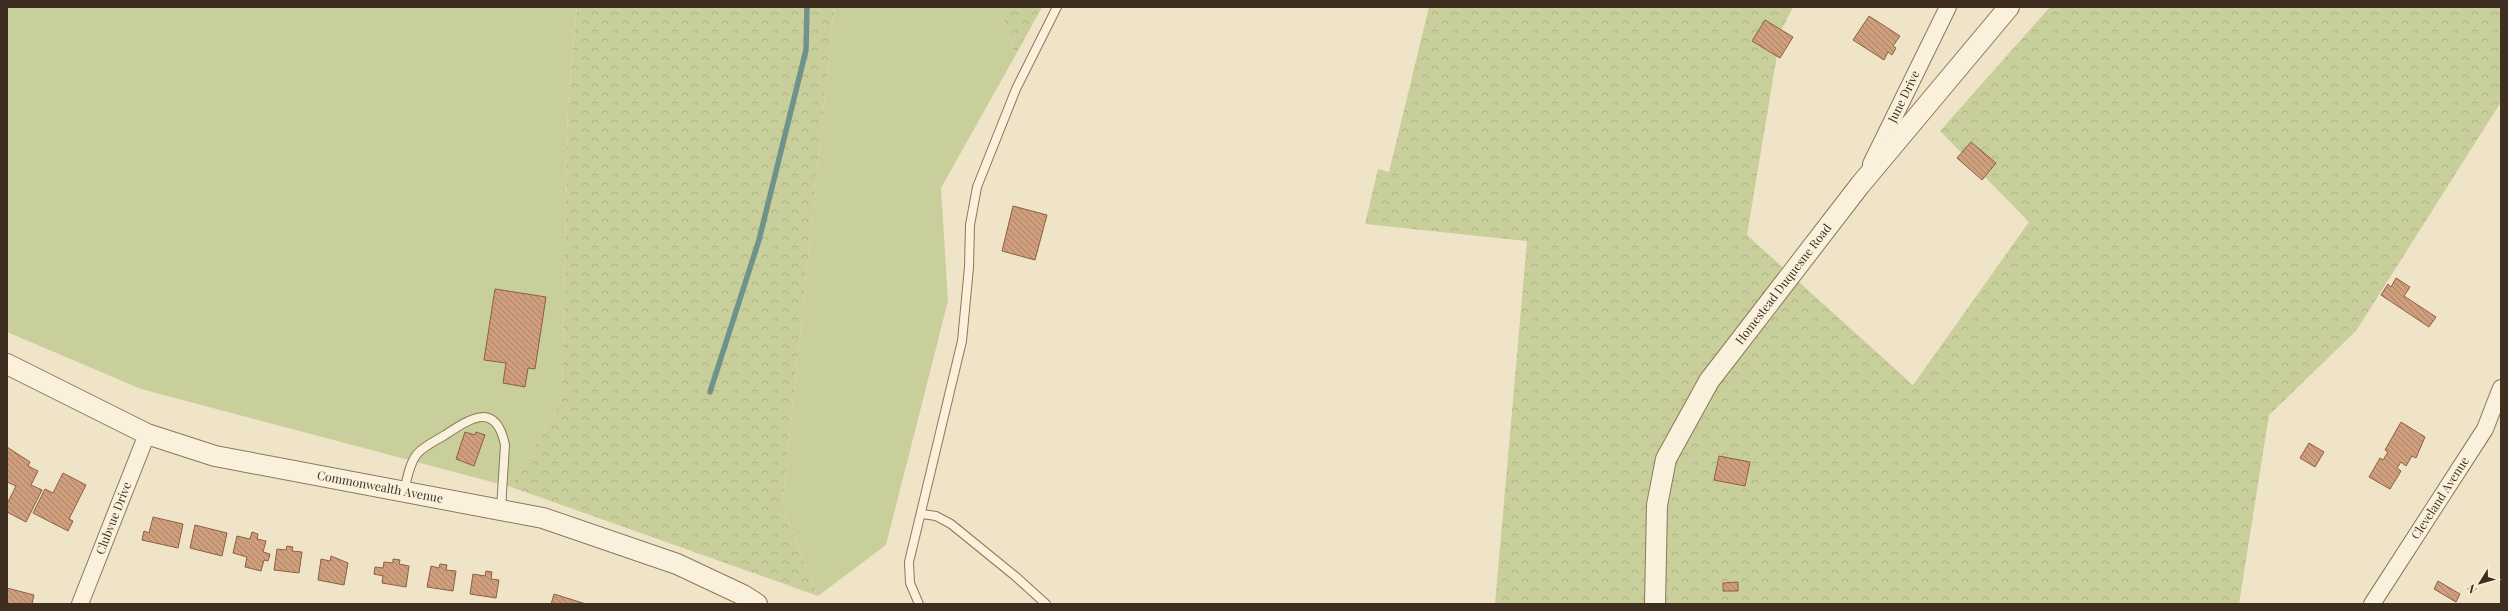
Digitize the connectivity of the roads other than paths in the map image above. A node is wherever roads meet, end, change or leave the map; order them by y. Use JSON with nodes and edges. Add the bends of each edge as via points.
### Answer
{"nodes":[{"id":1,"x":1057,"y":7,"type":"edge"},
{"id":2,"x":1948,"y":7,"type":"edge"},
{"id":3,"x":2009,"y":7,"type":"edge"},
{"id":4,"x":1860,"y":185,"type":"junction"},
{"id":5,"x":7,"y":364,"type":"edge"},
{"id":6,"x":2501,"y":388,"type":"edge"},
{"id":7,"x":147,"y":434,"type":"junction"},
{"id":8,"x":404,"y":492,"type":"junction"},
{"id":9,"x":501,"y":510,"type":"junction"},
{"id":10,"x":922,"y":514,"type":"junction"},
{"id":11,"x":80,"y":604,"type":"edge"},
{"id":12,"x":757,"y":604,"type":"edge"},
{"id":13,"x":918,"y":604,"type":"edge"},
{"id":14,"x":1046,"y":604,"type":"edge"},
{"id":15,"x":1655,"y":604,"type":"edge"},
{"id":16,"x":2372,"y":604,"type":"edge"}],
"edges":[{"from":1,"to":10,"type":"lane","via":[[1016,89],[977,187],[970,224],[962,341],[934,451]]},
{"from":2,"to":4,"type":"street","name":"June Drive"},
{"from":3,"to":4,"type":"street","name":"Homestead Duquesne Road"},
{"from":4,"to":15,"type":"street","name":"Homestead Duquesne Road","via":[[1709,381],[1666,459],[1657,506]]},
{"from":5,"to":7,"type":"street","name":"Commonwealth Avenue"},
{"from":6,"to":16,"type":"street","name":"Cleveland Avenue","via":[[2485,429]]},
{"from":7,"to":8,"type":"street","name":"Commonwealth Avenue","via":[[215,456]]},
{"from":7,"to":11,"type":"street","name":"Clubvue Drive"},
{"from":8,"to":9,"type":"street","name":"Commonwealth Avenue"},
{"from":8,"to":9,"type":"lane","via":[[410,468],[417,454],[469,419],[484,416],[494,420],[503,435],[505,446]]},
{"from":9,"to":12,"type":"street","name":"Commonwealth Avenue","via":[[543,518],[677,564]]},
{"from":10,"to":13,"type":"lane","via":[[909,562],[910,583]]},
{"from":10,"to":14,"type":"lane","via":[[936,516],[951,524]]}]}
